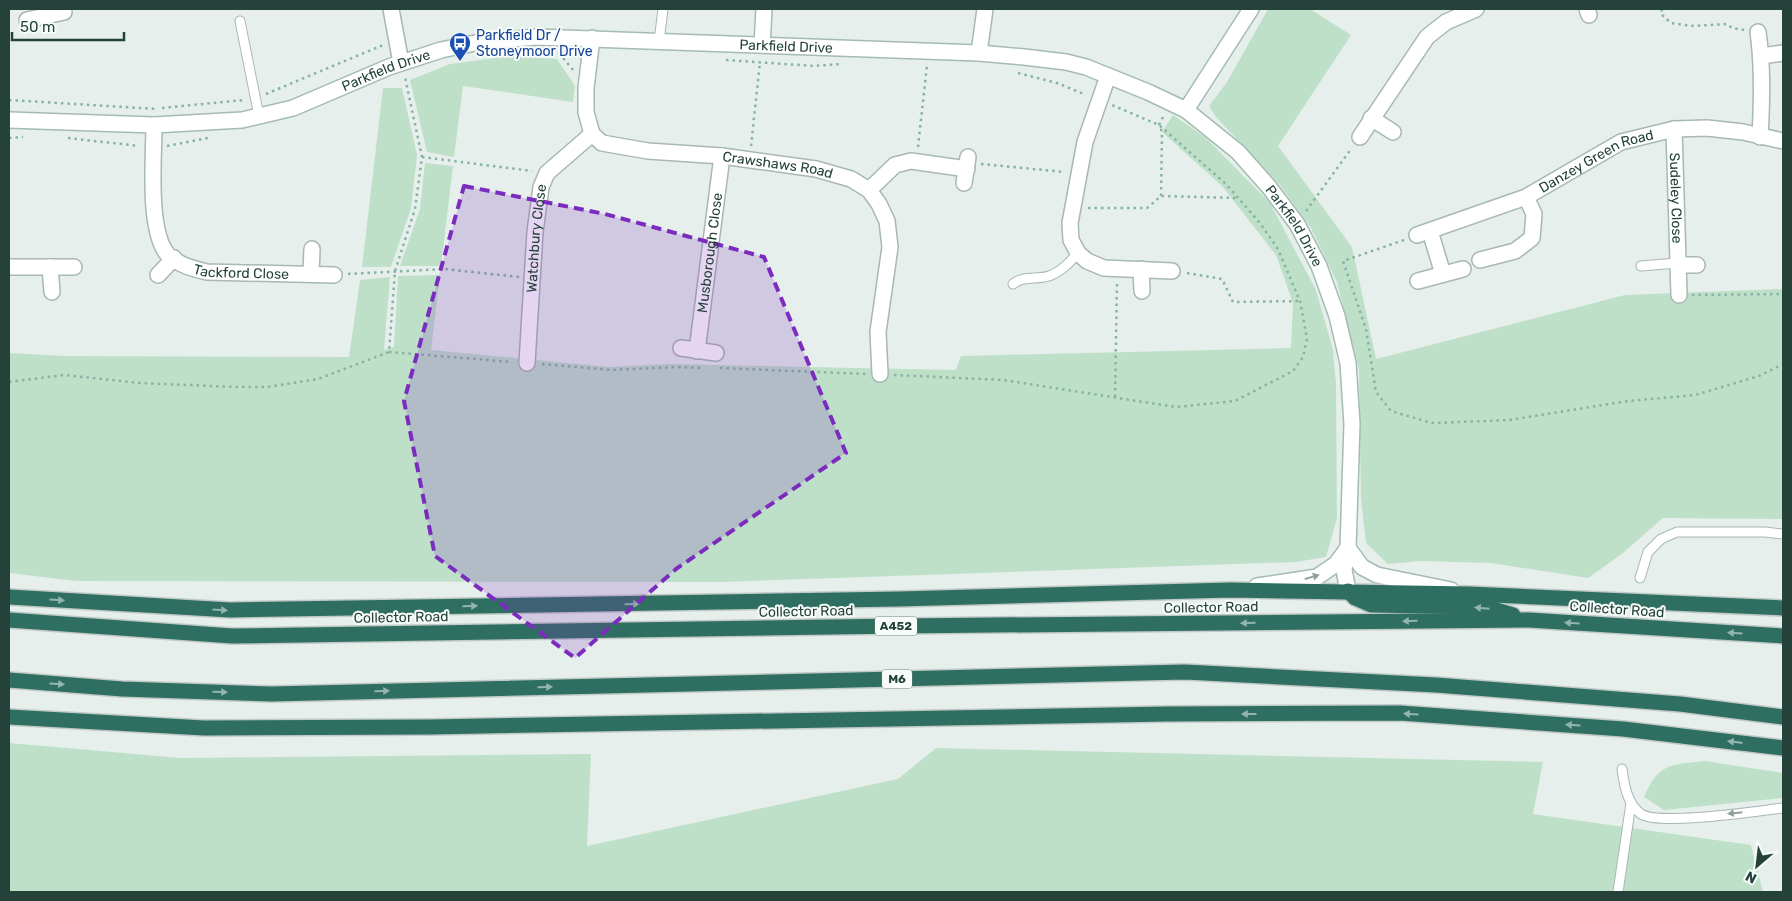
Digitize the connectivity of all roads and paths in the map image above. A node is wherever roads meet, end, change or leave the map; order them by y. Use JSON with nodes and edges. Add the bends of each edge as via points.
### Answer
{"nodes":[{"id":1,"x":391,"y":9,"type":"edge"},
{"id":2,"x":663,"y":9,"type":"edge"},
{"id":3,"x":764,"y":9,"type":"edge"},
{"id":4,"x":985,"y":9,"type":"edge"},
{"id":5,"x":1252,"y":9,"type":"edge"},
{"id":6,"x":1476,"y":9,"type":"edge"},
{"id":7,"x":1662,"y":9,"type":"edge"},
{"id":8,"x":45,"y":12,"type":"edge"},
{"id":9,"x":64,"y":12,"type":"dead end"},
{"id":10,"x":27,"y":20,"type":"dead end"},
{"id":11,"x":240,"y":21,"type":"dead end"},
{"id":12,"x":1758,"y":32,"type":"joint"},
{"id":13,"x":592,"y":38,"type":"junction"},
{"id":14,"x":397,"y":40,"type":"junction"},
{"id":15,"x":659,"y":41,"type":"junction"},
{"id":16,"x":762,"y":45,"type":"junction"},
{"id":17,"x":979,"y":53,"type":"junction"},
{"id":18,"x":1783,"y":53,"type":"edge"},
{"id":19,"x":1762,"y":56,"type":"junction"},
{"id":20,"x":928,"y":65,"type":"dead end"},
{"id":21,"x":403,"y":69,"type":"junction"},
{"id":22,"x":1108,"y":76,"type":"junction"},
{"id":23,"x":255,"y":98,"type":"junction"},
{"id":24,"x":9,"y":100,"type":"edge"},
{"id":25,"x":1169,"y":102,"type":"junction"},
{"id":26,"x":1186,"y":110,"type":"junction"},
{"id":27,"x":258,"y":116,"type":"junction"},
{"id":28,"x":1371,"y":118,"type":"junction"},
{"id":29,"x":9,"y":120,"type":"edge"},
{"id":30,"x":154,"y":125,"type":"junction"},
{"id":31,"x":1674,"y":129,"type":"junction"},
{"id":32,"x":1393,"y":132,"type":"dead end"},
{"id":33,"x":592,"y":134,"type":"junction"},
{"id":34,"x":1360,"y":137,"type":"joint"},
{"id":35,"x":1760,"y":137,"type":"junction"},
{"id":36,"x":1783,"y":141,"type":"edge"},
{"id":37,"x":722,"y":156,"type":"junction"},
{"id":38,"x":422,"y":157,"type":"junction"},
{"id":39,"x":749,"y":160,"type":"junction"},
{"id":40,"x":916,"y":161,"type":"junction"},
{"id":41,"x":966,"y":168,"type":"joint"},
{"id":42,"x":546,"y":173,"type":"junction"},
{"id":43,"x":1079,"y":173,"type":"junction"},
{"id":44,"x":869,"y":190,"type":"junction"},
{"id":45,"x":1161,"y":196,"type":"junction"},
{"id":46,"x":1526,"y":197,"type":"junction"},
{"id":47,"x":1238,"y":198,"type":"dead end"},
{"id":48,"x":1072,"y":209,"type":"junction"},
{"id":49,"x":1297,"y":224,"type":"junction"},
{"id":50,"x":1424,"y":233,"type":"junction"},
{"id":51,"x":312,"y":249,"type":"dead end"},
{"id":52,"x":1078,"y":253,"type":"junction"},
{"id":53,"x":174,"y":258,"type":"junction"},
{"id":54,"x":1480,"y":260,"type":"dead end"},
{"id":55,"x":1677,"y":264,"type":"junction"},
{"id":56,"x":1697,"y":265,"type":"dead end"},
{"id":57,"x":1641,"y":266,"type":"dead end"},
{"id":58,"x":9,"y":267,"type":"edge"},
{"id":59,"x":50,"y":267,"type":"junction"},
{"id":60,"x":74,"y":267,"type":"dead end"},
{"id":61,"x":1117,"y":268,"type":"junction"},
{"id":62,"x":1463,"y":269,"type":"dead end"},
{"id":63,"x":1140,"y":270,"type":"junction"},
{"id":64,"x":395,"y":271,"type":"junction"},
{"id":65,"x":1172,"y":271,"type":"joint"},
{"id":66,"x":311,"y":274,"type":"junction"},
{"id":67,"x":1443,"y":274,"type":"junction"},
{"id":68,"x":158,"y":275,"type":"dead end"},
{"id":69,"x":334,"y":275,"type":"joint"},
{"id":70,"x":533,"y":279,"type":"junction"},
{"id":71,"x":1418,"y":281,"type":"dead end"},
{"id":72,"x":1013,"y":284,"type":"dead end"},
{"id":73,"x":1142,"y":291,"type":"dead end"},
{"id":74,"x":52,"y":292,"type":"dead end"},
{"id":75,"x":1783,"y":294,"type":"edge"},
{"id":76,"x":1679,"y":295,"type":"joint"},
{"id":77,"x":1300,"y":301,"type":"dead end"},
{"id":78,"x":681,"y":348,"type":"dead end"},
{"id":79,"x":697,"y":351,"type":"junction"},
{"id":80,"x":389,"y":352,"type":"junction"},
{"id":81,"x":715,"y":361,"type":"joint"},
{"id":82,"x":526,"y":363,"type":"junction"},
{"id":83,"x":1783,"y":364,"type":"edge"},
{"id":84,"x":705,"y":368,"type":"dead end"},
{"id":85,"x":880,"y":374,"type":"joint"},
{"id":86,"x":9,"y":382,"type":"edge"},
{"id":87,"x":1116,"y":397,"type":"dead end"},
{"id":88,"x":1783,"y":534,"type":"edge"},
{"id":89,"x":1348,"y":548,"type":"junction"},
{"id":90,"x":1640,"y":578,"type":"dead end"},
{"id":91,"x":1230,"y":590,"type":"junction"},
{"id":92,"x":1348,"y":591,"type":"junction"},
{"id":93,"x":1469,"y":594,"type":"junction"},
{"id":94,"x":9,"y":597,"type":"edge"},
{"id":95,"x":1783,"y":608,"type":"edge"},
{"id":96,"x":9,"y":620,"type":"edge"},
{"id":97,"x":1529,"y":620,"type":"junction"},
{"id":98,"x":1783,"y":636,"type":"edge"},
{"id":99,"x":9,"y":680,"type":"edge"},
{"id":100,"x":1783,"y":716,"type":"edge"},
{"id":101,"x":9,"y":718,"type":"edge"},
{"id":102,"x":1783,"y":748,"type":"edge"},
{"id":103,"x":1622,"y":769,"type":"dead end"},
{"id":104,"x":1631,"y":803,"type":"junction"},
{"id":105,"x":1783,"y":808,"type":"edge"},
{"id":106,"x":1618,"y":892,"type":"edge"}],
"edges":[{"from":1,"to":14,"type":"street"},
{"from":2,"to":15,"type":"lane"},
{"from":3,"to":16,"type":"street"},
{"from":4,"to":17,"type":"street"},
{"from":5,"to":26,"type":"street"},
{"from":6,"to":28,"type":"street","via":[[1446,22],[1427,37]]},
{"from":7,"to":12,"type":"path","via":[[1662,14],[1672,23],[1691,26],[1727,24],[1732,28]]},
{"from":8,"to":9,"type":"street"},
{"from":8,"to":10,"type":"street"},
{"from":11,"to":23,"type":"lane"},
{"from":12,"to":19,"type":"street"},
{"from":13,"to":15,"type":"street","name":"Parkfield Drive"},
{"from":13,"to":21,"type":"street","name":"Parkfield Drive","via":[[536,37],[480,42],[441,50]]},
{"from":13,"to":33,"type":"street","via":[[586,88],[586,112]]},
{"from":14,"to":21,"type":"street"},
{"from":14,"to":23,"type":"path"},
{"from":15,"to":16,"type":"street","name":"Parkfield Drive"},
{"from":16,"to":17,"type":"street","name":"Parkfield Drive"},
{"from":16,"to":39,"type":"path"},
{"from":17,"to":22,"type":"street","name":"Parkfield Drive","via":[[1066,62]]},
{"from":18,"to":19,"type":"street"},
{"from":19,"to":35,"type":"street"},
{"from":20,"to":40,"type":"path"},
{"from":21,"to":27,"type":"street","name":"Parkfield Drive","via":[[293,108]]},
{"from":21,"to":38,"type":"path"},
{"from":22,"to":25,"type":"street","name":"Parkfield Drive"},
{"from":22,"to":43,"type":"street","via":[[1085,142]]},
{"from":23,"to":24,"type":"path","via":[[158,109]]},
{"from":23,"to":27,"type":"lane"},
{"from":25,"to":26,"type":"street","name":"Parkfield Drive"},
{"from":25,"to":45,"type":"path","via":[[1159,125],[1162,132]]},
{"from":26,"to":49,"type":"street","name":"Parkfield Drive","via":[[1238,152]]},
{"from":27,"to":30,"type":"street","name":"Parkfield Drive","via":[[242,120]]},
{"from":28,"to":32,"type":"street"},
{"from":28,"to":34,"type":"street"},
{"from":29,"to":30,"type":"street","name":"Parkfield Drive"},
{"from":30,"to":53,"type":"street","name":"Tackford Close","via":[[153,213],[159,236]]},
{"from":31,"to":35,"type":"street","name":"Danzey Green Road","via":[[1707,128]]},
{"from":31,"to":46,"type":"street","name":"Danzey Green Road","via":[[1621,142]]},
{"from":31,"to":55,"type":"street","name":"Sudeley Close"},
{"from":33,"to":37,"type":"street","name":"Crawshaws Road","via":[[602,142],[648,151]]},
{"from":33,"to":42,"type":"street","name":"Watchbury Close"},
{"from":34,"to":49,"type":"path"},
{"from":35,"to":36,"type":"street","name":"Danzey Green Road"},
{"from":37,"to":39,"type":"street","name":"Crawshaws Road"},
{"from":37,"to":79,"type":"street","name":"Musborough Close"},
{"from":38,"to":42,"type":"path"},
{"from":38,"to":64,"type":"path","via":[[416,209]]},
{"from":39,"to":44,"type":"street","name":"Crawshaws Road","via":[[816,169],[851,179]]},
{"from":40,"to":41,"type":"street"},
{"from":40,"to":44,"type":"street","via":[[895,165]]},
{"from":41,"to":43,"type":"path"},
{"from":42,"to":70,"type":"street","name":"Watchbury Close","via":[[541,187]]},
{"from":43,"to":48,"type":"street"},
{"from":44,"to":85,"type":"street","via":[[887,221],[890,247],[878,332]]},
{"from":45,"to":47,"type":"path"},
{"from":45,"to":48,"type":"path","via":[[1147,208]]},
{"from":46,"to":50,"type":"street","name":"Danzey Green Road"},
{"from":46,"to":54,"type":"street","via":[[1534,214],[1532,238],[1515,251]]},
{"from":48,"to":52,"type":"street","via":[[1071,240]]},
{"from":49,"to":89,"type":"street","name":"Parkfield Drive","via":[[1320,266],[1338,316],[1348,363],[1352,424]]},
{"from":50,"to":67,"type":"street"},
{"from":50,"to":83,"type":"path","via":[[1343,261],[1366,329],[1376,392],[1391,411],[1432,423],[1509,420],[1628,401],[1695,396],[1759,376]]},
{"from":51,"to":66,"type":"street"},
{"from":52,"to":61,"type":"street","via":[[1104,268]]},
{"from":52,"to":72,"type":"lane","via":[[1066,266],[1049,276],[1023,278]]},
{"from":53,"to":66,"type":"street","name":"Tackford Close","via":[[188,267],[207,272]]},
{"from":53,"to":68,"type":"street","name":"Tackford Close"},
{"from":55,"to":56,"type":"street"},
{"from":55,"to":57,"type":"lane"},
{"from":55,"to":76,"type":"street","name":"Sudeley Close"},
{"from":58,"to":59,"type":"street"},
{"from":59,"to":60,"type":"street"},
{"from":59,"to":74,"type":"street"},
{"from":61,"to":63,"type":"street"},
{"from":61,"to":87,"type":"path"},
{"from":62,"to":67,"type":"street"},
{"from":63,"to":65,"type":"street"},
{"from":63,"to":73,"type":"street"},
{"from":64,"to":69,"type":"path"},
{"from":64,"to":70,"type":"path","via":[[445,269]]},
{"from":64,"to":80,"type":"path"},
{"from":65,"to":77,"type":"path","via":[[1222,279],[1233,302]]},
{"from":66,"to":69,"type":"street","name":"Tackford Close"},
{"from":67,"to":71,"type":"street"},
{"from":70,"to":82,"type":"street","name":"Watchbury Close"},
{"from":75,"to":76,"type":"path"},
{"from":78,"to":79,"type":"street"},
{"from":79,"to":81,"type":"street"},
{"from":80,"to":82,"type":"path"},
{"from":80,"to":86,"type":"path","via":[[318,379],[267,387],[140,383],[64,374]]},
{"from":81,"to":85,"type":"path"},
{"from":82,"to":84,"type":"path","via":[[611,370]]},
{"from":88,"to":90,"type":"lane","via":[[1677,532],[1661,539],[1648,552]]},
{"from":91,"to":89,"type":"street","one_way":true,"via":[[1317,577],[1336,564]]},
{"from":89,"to":92,"type":"street","name":"Parkfield Drive","via":[[1344,570]]},
{"from":89,"to":93,"type":"street","via":[[1362,567],[1376,575]]},
{"from":91,"to":92,"type":"highway","name":"Collector Road","number":"A452"},
{"from":94,"to":91,"type":"highway","name":"Collector Road","number":"A452","one_way":true,"via":[[230,610]]},
{"from":92,"to":93,"type":"highway","name":"Collector Road","number":"A452"},
{"from":97,"to":92,"type":"highway","one_way":true,"via":[[1486,607],[1371,606]]},
{"from":93,"to":95,"type":"highway","name":"Collector Road","number":"A452"},
{"from":97,"to":96,"type":"highway","name":"Collector Road","number":"A452","one_way":true,"via":[[232,636]]},
{"from":98,"to":97,"type":"highway","name":"Collector Road","number":"A452","one_way":true},
{"from":99,"to":100,"type":"highway","number":"M6","one_way":true,"via":[[122,689],[272,694],[1185,672],[1436,685],[1680,704]]},
{"from":102,"to":101,"type":"highway","one_way":true,"via":[[1623,729],[1400,713],[214,728]]},
{"from":103,"to":104,"type":"lane"},
{"from":105,"to":104,"type":"lane","one_way":true,"via":[[1669,820],[1642,815]]},
{"from":104,"to":106,"type":"lane"}]}
